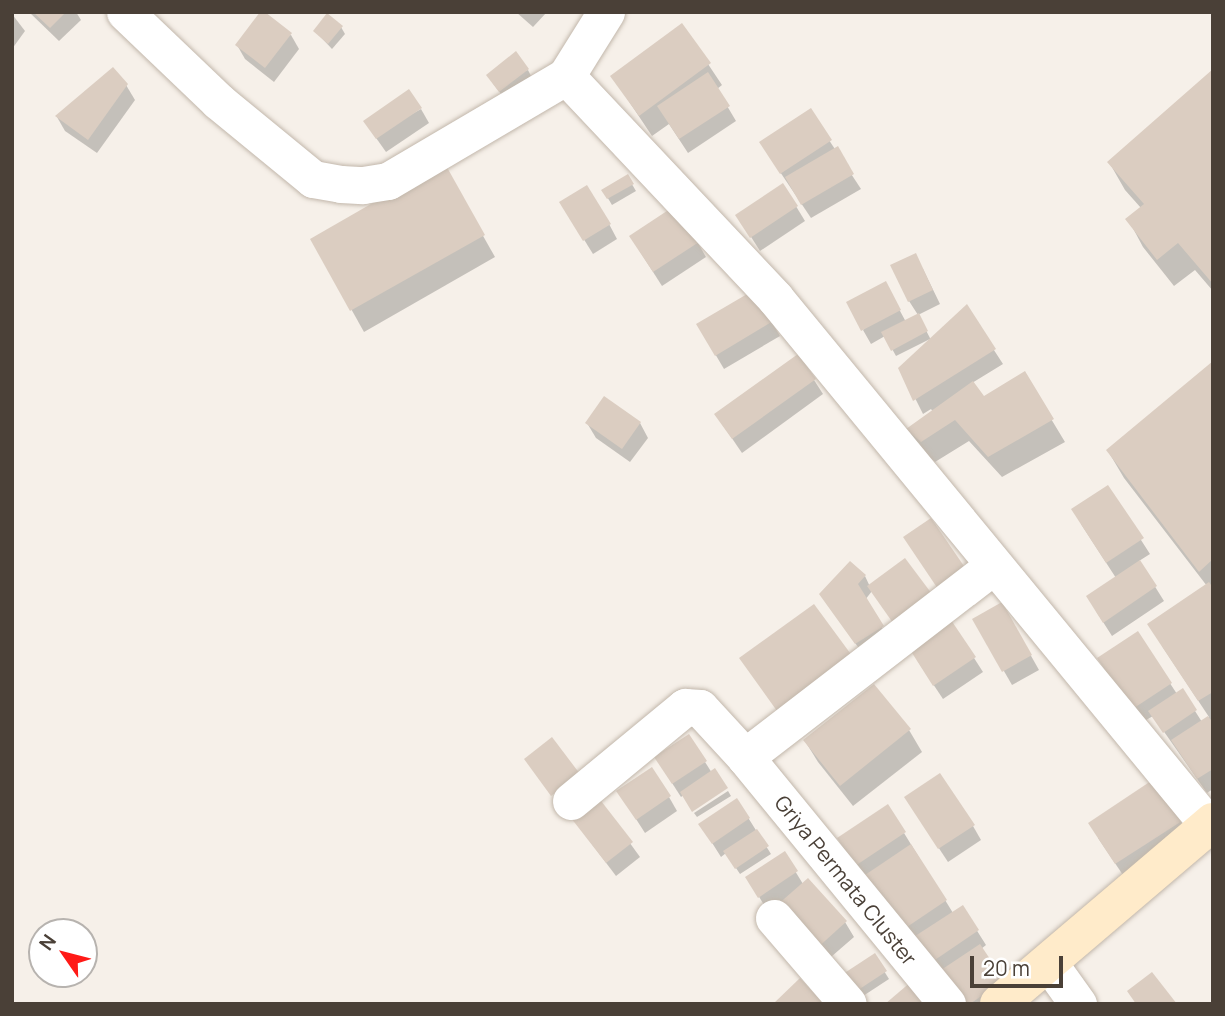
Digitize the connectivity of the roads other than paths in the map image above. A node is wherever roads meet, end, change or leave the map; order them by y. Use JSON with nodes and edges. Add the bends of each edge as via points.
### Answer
{"nodes":[{"id":1,"x":125,"y":12,"type":"edge"},
{"id":2,"x":606,"y":12,"type":"edge"},
{"id":3,"x":566,"y":76,"type":"junction"},
{"id":4,"x":993,"y":566,"type":"junction"},
{"id":5,"x":745,"y":757,"type":"junction"},
{"id":6,"x":571,"y":801,"type":"dead end"},
{"id":7,"x":1211,"y":824,"type":"edge"},
{"id":8,"x":774,"y":918,"type":"dead end"},
{"id":9,"x":1048,"y":962,"type":"junction"},
{"id":10,"x":848,"y":1004,"type":"edge"},
{"id":11,"x":947,"y":1004,"type":"edge"},
{"id":12,"x":999,"y":1004,"type":"edge"},
{"id":13,"x":1078,"y":1004,"type":"edge"}],
"edges":[{"from":1,"to":3,"type":"street","via":[[218,101],[313,179],[341,184],[388,181]]},
{"from":2,"to":3,"type":"street"},
{"from":3,"to":4,"type":"street","via":[[775,298]]},
{"from":4,"to":5,"type":"street"},
{"from":4,"to":7,"type":"street"},
{"from":5,"to":6,"type":"street","name":"Griya Permata Cluster","via":[[706,712],[685,707]]},
{"from":5,"to":11,"type":"street","name":"Griya Permata Cluster"},
{"from":7,"to":9,"type":"main road"},
{"from":8,"to":10,"type":"street"},
{"from":9,"to":12,"type":"main road"},
{"from":9,"to":13,"type":"street"}]}
